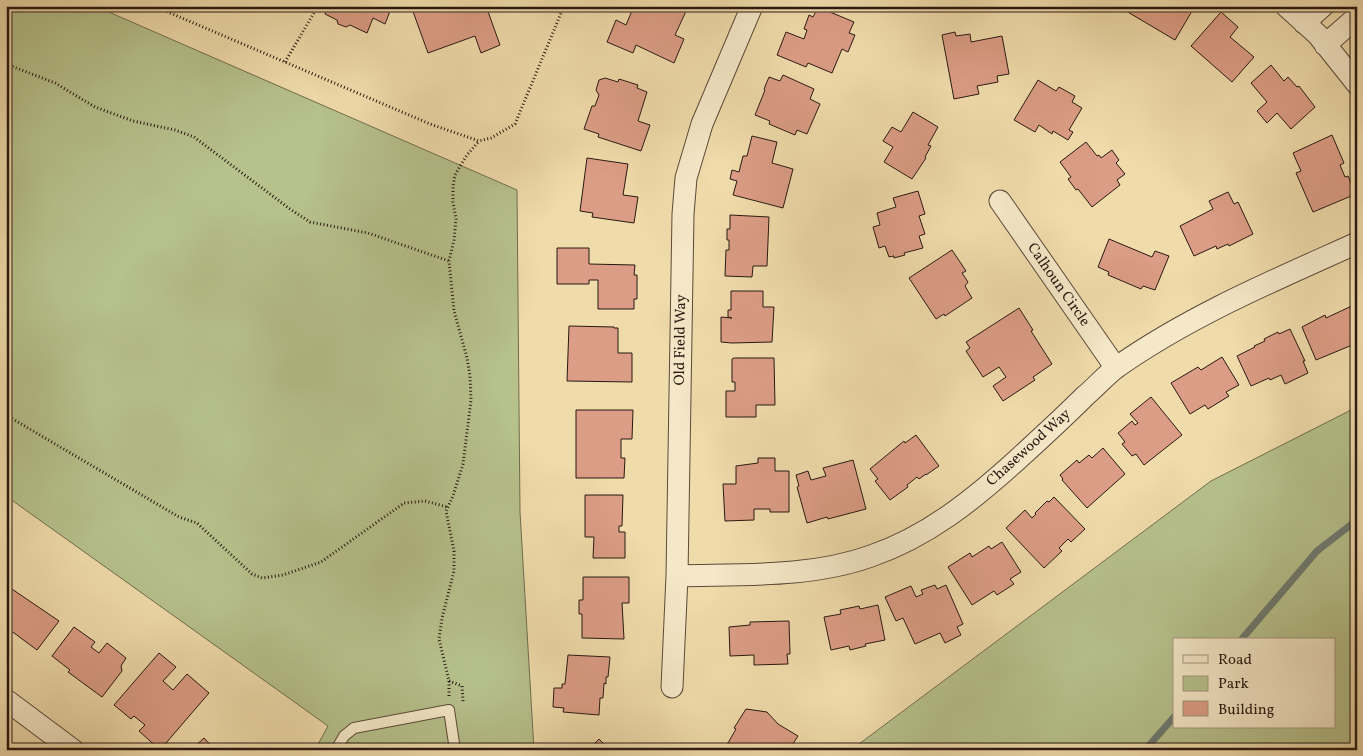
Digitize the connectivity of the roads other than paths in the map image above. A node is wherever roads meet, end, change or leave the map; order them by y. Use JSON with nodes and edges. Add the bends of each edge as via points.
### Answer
{"nodes":[{"id":1,"x":752,"y":6,"type":"edge"},
{"id":2,"x":1286,"y":6,"type":"edge"},
{"id":3,"x":1323,"y":6,"type":"edge"},
{"id":4,"x":1357,"y":17,"type":"edge"},
{"id":5,"x":1304,"y":23,"type":"junction"},
{"id":6,"x":1326,"y":45,"type":"junction"},
{"id":7,"x":1357,"y":84,"type":"edge"},
{"id":8,"x":1000,"y":201,"type":"dead end"},
{"id":9,"x":1357,"y":243,"type":"edge"},
{"id":10,"x":1116,"y":368,"type":"junction"},
{"id":11,"x":677,"y":576,"type":"junction"},
{"id":12,"x":672,"y":686,"type":"dead end"},
{"id":13,"x":6,"y":700,"type":"edge"},
{"id":14,"x":73,"y":750,"type":"edge"},
{"id":15,"x":336,"y":750,"type":"edge"},
{"id":16,"x":455,"y":750,"type":"edge"}],
"edges":[{"from":1,"to":11,"type":"street","name":"Old Field Way","via":[[702,124],[686,178],[682,224]]},
{"from":2,"to":5,"type":"street"},
{"from":3,"to":5,"type":"street"},
{"from":4,"to":6,"type":"street"},
{"from":5,"to":6,"type":"street"},
{"from":6,"to":7,"type":"street"},
{"from":8,"to":10,"type":"street","name":"Calhoun Circle"},
{"from":9,"to":10,"type":"street","name":"Chasewood Way","via":[[1236,298]]},
{"from":10,"to":11,"type":"street","name":"Chasewood Way","via":[[968,502],[900,544],[870,557],[790,572]]},
{"from":11,"to":12,"type":"street","name":"Old Field Way"},
{"from":13,"to":14,"type":"street"},
{"from":15,"to":16,"type":"lane","via":[[344,736],[354,728],[449,710]]}]}
